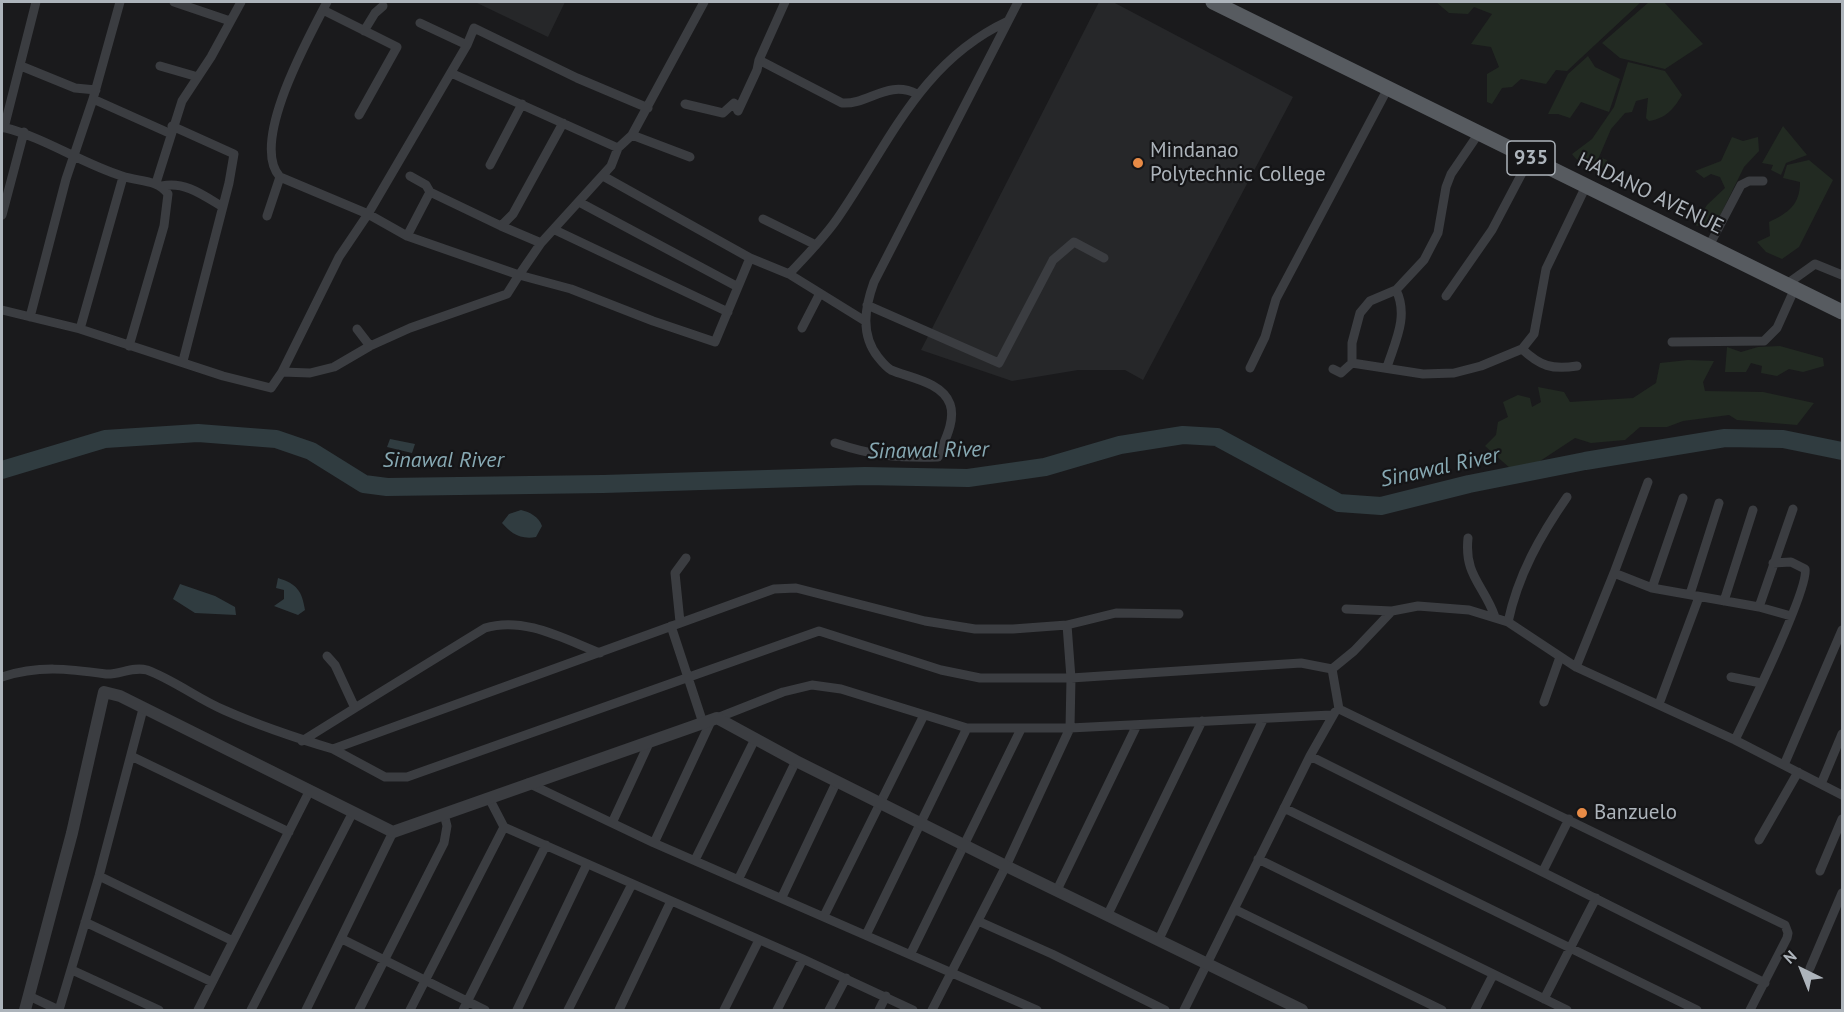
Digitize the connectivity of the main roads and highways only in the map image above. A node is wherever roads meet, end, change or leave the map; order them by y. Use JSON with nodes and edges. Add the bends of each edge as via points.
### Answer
{"nodes":[{"id":1,"x":1216,"y":2,"type":"edge"},
{"id":2,"x":1842,"y":312,"type":"edge"}],
"edges":[{"from":1,"to":2,"type":"main road","name":"HADANO AVENUE","number":"935"}]}
